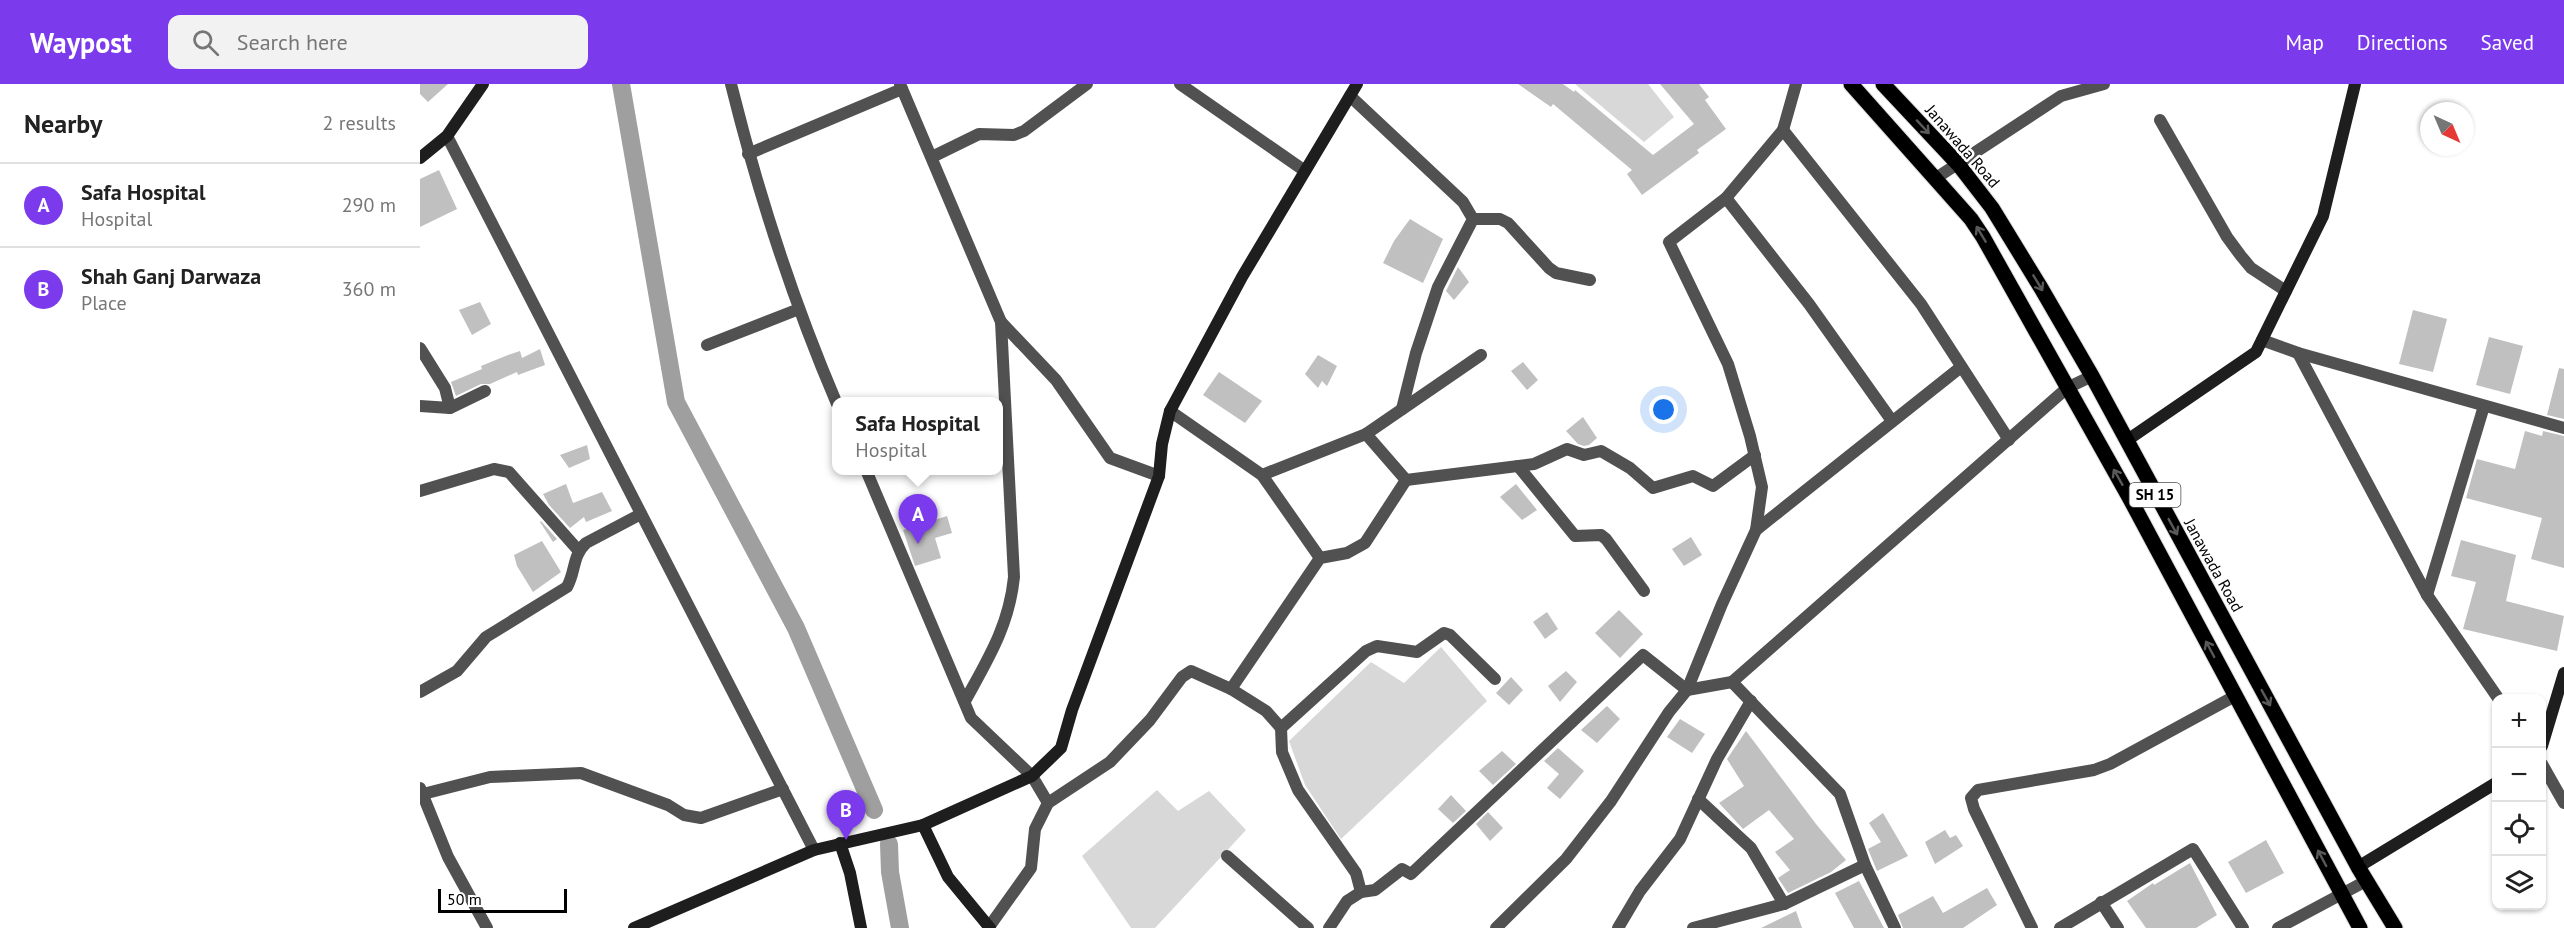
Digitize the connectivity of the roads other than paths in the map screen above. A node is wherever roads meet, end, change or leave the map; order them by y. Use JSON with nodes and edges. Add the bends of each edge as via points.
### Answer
{"nodes":[{"id":1,"x":483,"y":84,"type":"edge"},
{"id":2,"x":731,"y":84,"type":"edge"},
{"id":3,"x":1087,"y":84,"type":"edge"},
{"id":4,"x":1180,"y":84,"type":"edge"},
{"id":5,"x":1357,"y":84,"type":"edge"},
{"id":6,"x":1796,"y":84,"type":"edge"},
{"id":7,"x":1851,"y":84,"type":"edge"},
{"id":8,"x":1882,"y":84,"type":"edge"},
{"id":9,"x":2104,"y":84,"type":"edge"},
{"id":10,"x":2355,"y":84,"type":"edge"},
{"id":11,"x":901,"y":86,"type":"edge"},
{"id":12,"x":2061,"y":90,"type":"edge"},
{"id":13,"x":1350,"y":96,"type":"junction"},
{"id":14,"x":2160,"y":120,"type":"dead end"},
{"id":15,"x":1783,"y":130,"type":"junction"},
{"id":16,"x":447,"y":136,"type":"junction"},
{"id":17,"x":748,"y":154,"type":"junction"},
{"id":18,"x":932,"y":157,"type":"junction"},
{"id":19,"x":420,"y":158,"type":"edge"},
{"id":20,"x":1958,"y":164,"type":"junction"},
{"id":21,"x":1305,"y":171,"type":"junction"},
{"id":22,"x":1936,"y":178,"type":"junction"},
{"id":23,"x":1726,"y":198,"type":"junction"},
{"id":24,"x":1473,"y":219,"type":"junction"},
{"id":25,"x":1590,"y":280,"type":"dead end"},
{"id":26,"x":2286,"y":291,"type":"junction"},
{"id":27,"x":799,"y":309,"type":"junction"},
{"id":28,"x":1001,"y":322,"type":"junction"},
{"id":29,"x":2262,"y":340,"type":"junction"},
{"id":30,"x":707,"y":345,"type":"dead end"},
{"id":31,"x":420,"y":348,"type":"edge"},
{"id":32,"x":2298,"y":353,"type":"junction"},
{"id":33,"x":1481,"y":355,"type":"dead end"},
{"id":34,"x":1962,"y":367,"type":"junction"},
{"id":35,"x":2092,"y":376,"type":"junction"},
{"id":36,"x":2067,"y":388,"type":"junction"},
{"id":37,"x":485,"y":391,"type":"dead end"},
{"id":38,"x":834,"y":397,"type":"edge"},
{"id":39,"x":420,"y":406,"type":"edge"},
{"id":40,"x":2484,"y":406,"type":"junction"},
{"id":41,"x":450,"y":408,"type":"junction"},
{"id":42,"x":1402,"y":409,"type":"junction"},
{"id":43,"x":1170,"y":411,"type":"junction"},
{"id":44,"x":1892,"y":421,"type":"junction"},
{"id":45,"x":2564,"y":428,"type":"edge"},
{"id":46,"x":1366,"y":434,"type":"junction"},
{"id":47,"x":2010,"y":440,"type":"junction"},
{"id":48,"x":2126,"y":441,"type":"junction"},
{"id":49,"x":1755,"y":455,"type":"junction"},
{"id":50,"x":1518,"y":466,"type":"junction"},
{"id":51,"x":868,"y":475,"type":"edge"},
{"id":52,"x":1262,"y":475,"type":"junction"},
{"id":53,"x":1159,"y":476,"type":"junction"},
{"id":54,"x":1406,"y":480,"type":"junction"},
{"id":55,"x":420,"y":491,"type":"edge"},
{"id":56,"x":641,"y":514,"type":"junction"},
{"id":57,"x":1756,"y":530,"type":"junction"},
{"id":58,"x":578,"y":550,"type":"junction"},
{"id":59,"x":1320,"y":558,"type":"junction"},
{"id":60,"x":1644,"y":591,"type":"dead end"},
{"id":61,"x":2427,"y":595,"type":"junction"},
{"id":62,"x":2564,"y":673,"type":"edge"},
{"id":63,"x":1495,"y":679,"type":"dead end"},
{"id":64,"x":1732,"y":682,"type":"junction"},
{"id":65,"x":1232,"y":689,"type":"junction"},
{"id":66,"x":1687,"y":690,"type":"junction"},
{"id":67,"x":420,"y":692,"type":"edge"},
{"id":68,"x":2495,"y":694,"type":"edge"},
{"id":69,"x":2235,"y":696,"type":"junction"},
{"id":70,"x":1750,"y":701,"type":"junction"},
{"id":71,"x":965,"y":702,"type":"junction"},
{"id":72,"x":1281,"y":728,"type":"junction"},
{"id":73,"x":2546,"y":730,"type":"edge"},
{"id":74,"x":2546,"y":772,"type":"edge"},
{"id":75,"x":1032,"y":776,"type":"junction"},
{"id":76,"x":2492,"y":786,"type":"edge"},
{"id":77,"x":783,"y":789,"type":"junction"},
{"id":78,"x":421,"y":791,"type":"edge"},
{"id":79,"x":1698,"y":799,"type":"junction"},
{"id":80,"x":1048,"y":802,"type":"junction"},
{"id":81,"x":2564,"y":803,"type":"edge"},
{"id":82,"x":923,"y":825,"type":"junction"},
{"id":83,"x":840,"y":843,"type":"junction"},
{"id":84,"x":814,"y":850,"type":"junction"},
{"id":85,"x":1227,"y":856,"type":"dead end"},
{"id":86,"x":1865,"y":865,"type":"junction"},
{"id":87,"x":2362,"y":874,"type":"junction"},
{"id":88,"x":1361,"y":892,"type":"junction"},
{"id":89,"x":2341,"y":894,"type":"junction"},
{"id":90,"x":2101,"y":902,"type":"junction"},
{"id":91,"x":1784,"y":904,"type":"junction"},
{"id":92,"x":487,"y":928,"type":"edge"},
{"id":93,"x":634,"y":928,"type":"edge"},
{"id":94,"x":861,"y":928,"type":"edge"},
{"id":95,"x":989,"y":928,"type":"edge"},
{"id":96,"x":1308,"y":928,"type":"edge"},
{"id":97,"x":1329,"y":928,"type":"edge"},
{"id":98,"x":1496,"y":928,"type":"edge"},
{"id":99,"x":1618,"y":928,"type":"edge"},
{"id":100,"x":1693,"y":928,"type":"edge"},
{"id":101,"x":1895,"y":928,"type":"edge"},
{"id":102,"x":2032,"y":928,"type":"edge"},
{"id":103,"x":2060,"y":928,"type":"edge"},
{"id":104,"x":2118,"y":928,"type":"edge"},
{"id":105,"x":2243,"y":928,"type":"edge"},
{"id":106,"x":2278,"y":928,"type":"edge"},
{"id":107,"x":2360,"y":928,"type":"edge"},
{"id":108,"x":2395,"y":928,"type":"edge"}],
"edges":[{"from":1,"to":16,"type":"street"},
{"from":2,"to":17,"type":"street"},
{"from":3,"to":18,"type":"street","via":[[1023,131],[1014,135],[979,134]]},
{"from":4,"to":21,"type":"street"},
{"from":5,"to":13,"type":"street"},
{"from":6,"to":15,"type":"street"},
{"from":7,"to":22,"type":"main road","number":"SH 15"},
{"from":8,"to":20,"type":"main road","name":"Janawada Road","number":"SH 15","one_way":true},
{"from":9,"to":12,"type":"street"},
{"from":10,"to":26,"type":"street","via":[[2323,216]]},
{"from":11,"to":17,"type":"street"},
{"from":11,"to":18,"type":"street"},
{"from":12,"to":20,"type":"street"},
{"from":13,"to":21,"type":"street"},
{"from":13,"to":24,"type":"street","via":[[1463,202]]},
{"from":14,"to":26,"type":"street","via":[[2241,256],[2251,268]]},
{"from":15,"to":23,"type":"street"},
{"from":15,"to":34,"type":"street","via":[[1915,296]]},
{"from":16,"to":19,"type":"street"},
{"from":16,"to":56,"type":"street"},
{"from":17,"to":27,"type":"street"},
{"from":18,"to":28,"type":"street"},
{"from":20,"to":22,"type":"street"},
{"from":20,"to":35,"type":"main road","name":"Janawada Road","number":"SH 15","one_way":true,"via":[[1992,208]]},
{"from":21,"to":43,"type":"street"},
{"from":36,"to":22,"type":"main road","number":"SH 15","one_way":true,"via":[[1983,237]]},
{"from":23,"to":44,"type":"street","via":[[1809,304]]},
{"from":23,"to":49,"type":"street","via":[[1669,242],[1728,364]]},
{"from":24,"to":25,"type":"street","via":[[1500,219],[1508,223],[1556,273]]},
{"from":24,"to":42,"type":"street","via":[[1438,287]]},
{"from":26,"to":29,"type":"street"},
{"from":27,"to":30,"type":"street"},
{"from":27,"to":38,"type":"street"},
{"from":28,"to":53,"type":"street","via":[[1056,380],[1110,458]]},
{"from":28,"to":71,"type":"street","via":[[1012,601],[1004,627]]},
{"from":29,"to":32,"type":"street"},
{"from":29,"to":48,"type":"street","via":[[2256,352]]},
{"from":31,"to":41,"type":"street","via":[[445,388]]},
{"from":32,"to":40,"type":"street"},
{"from":32,"to":61,"type":"street"},
{"from":33,"to":42,"type":"street"},
{"from":34,"to":44,"type":"street"},
{"from":34,"to":47,"type":"street"},
{"from":35,"to":36,"type":"street"},
{"from":35,"to":48,"type":"main road","name":"Janawada Road","number":"SH 15"},
{"from":36,"to":47,"type":"street"},
{"from":69,"to":36,"type":"main road","number":"SH 15","one_way":true},
{"from":37,"to":41,"type":"street"},
{"from":39,"to":41,"type":"street"},
{"from":40,"to":45,"type":"street"},
{"from":40,"to":61,"type":"street"},
{"from":42,"to":46,"type":"street"},
{"from":43,"to":52,"type":"street"},
{"from":43,"to":53,"type":"street"},
{"from":44,"to":57,"type":"street"},
{"from":46,"to":52,"type":"street"},
{"from":46,"to":54,"type":"street"},
{"from":47,"to":64,"type":"street"},
{"from":48,"to":87,"type":"main road","name":"Janawada Road","number":"SH 15","one_way":true},
{"from":49,"to":50,"type":"street","via":[[1713,486],[1693,476],[1653,488],[1601,451],[1584,455],[1567,449],[1534,464]]},
{"from":49,"to":57,"type":"street","via":[[1762,487]]},
{"from":50,"to":54,"type":"street"},
{"from":50,"to":60,"type":"street","via":[[1575,536],[1601,535],[1606,539]]},
{"from":51,"to":71,"type":"street"},
{"from":52,"to":59,"type":"street"},
{"from":53,"to":75,"type":"street","via":[[1061,748]]},
{"from":54,"to":59,"type":"street","via":[[1365,543],[1347,553]]},
{"from":55,"to":58,"type":"street","via":[[494,469],[509,472]]},
{"from":56,"to":58,"type":"street"},
{"from":56,"to":77,"type":"street"},
{"from":57,"to":66,"type":"street"},
{"from":58,"to":67,"type":"street","via":[[567,587],[486,637],[463,666]]},
{"from":59,"to":65,"type":"street"},
{"from":61,"to":68,"type":"street"},
{"from":62,"to":73,"type":"street"},
{"from":63,"to":72,"type":"street","via":[[1444,633],[1417,652],[1377,646],[1366,651]]},
{"from":64,"to":66,"type":"street"},
{"from":64,"to":70,"type":"street"},
{"from":65,"to":72,"type":"street","via":[[1266,711]]},
{"from":65,"to":80,"type":"street","via":[[1191,670],[1110,762]]},
{"from":66,"to":88,"type":"street","via":[[1643,655],[1411,874],[1402,868],[1375,890]]},
{"from":66,"to":98,"type":"street","via":[[1566,859]]},
{"from":89,"to":69,"type":"main road","number":"SH 15","one_way":true},
{"from":69,"to":102,"type":"street","via":[[2110,764],[1978,790],[1971,798]]},
{"from":70,"to":79,"type":"street"},
{"from":70,"to":86,"type":"street","via":[[1840,794]]},
{"from":71,"to":75,"type":"street","via":[[971,718]]},
{"from":72,"to":88,"type":"street","via":[[1282,752],[1299,789],[1356,873]]},
{"from":74,"to":81,"type":"street"},
{"from":75,"to":80,"type":"street"},
{"from":75,"to":82,"type":"street"},
{"from":76,"to":87,"type":"street"},
{"from":77,"to":78,"type":"street","via":[[701,818],[581,773],[490,777]]},
{"from":77,"to":84,"type":"street"},
{"from":78,"to":92,"type":"street","via":[[448,857]]},
{"from":79,"to":91,"type":"street","via":[[1751,848]]},
{"from":79,"to":99,"type":"street","via":[[1680,839],[1640,891]]},
{"from":80,"to":95,"type":"street","via":[[1035,829],[1031,868]]},
{"from":82,"to":83,"type":"street"},
{"from":82,"to":95,"type":"street","via":[[948,876]]},
{"from":83,"to":84,"type":"street"},
{"from":83,"to":94,"type":"street"},
{"from":84,"to":93,"type":"street"},
{"from":85,"to":96,"type":"street"},
{"from":86,"to":91,"type":"street"},
{"from":86,"to":101,"type":"street"},
{"from":87,"to":89,"type":"street"},
{"from":87,"to":108,"type":"main road","name":"Janawada Road","number":"SH 15"},
{"from":88,"to":97,"type":"street","via":[[1347,902]]},
{"from":89,"to":106,"type":"street"},
{"from":89,"to":107,"type":"main road","number":"SH 15"},
{"from":90,"to":103,"type":"street"},
{"from":90,"to":104,"type":"street"},
{"from":90,"to":105,"type":"street","via":[[2193,849]]},
{"from":91,"to":100,"type":"street"}]}
